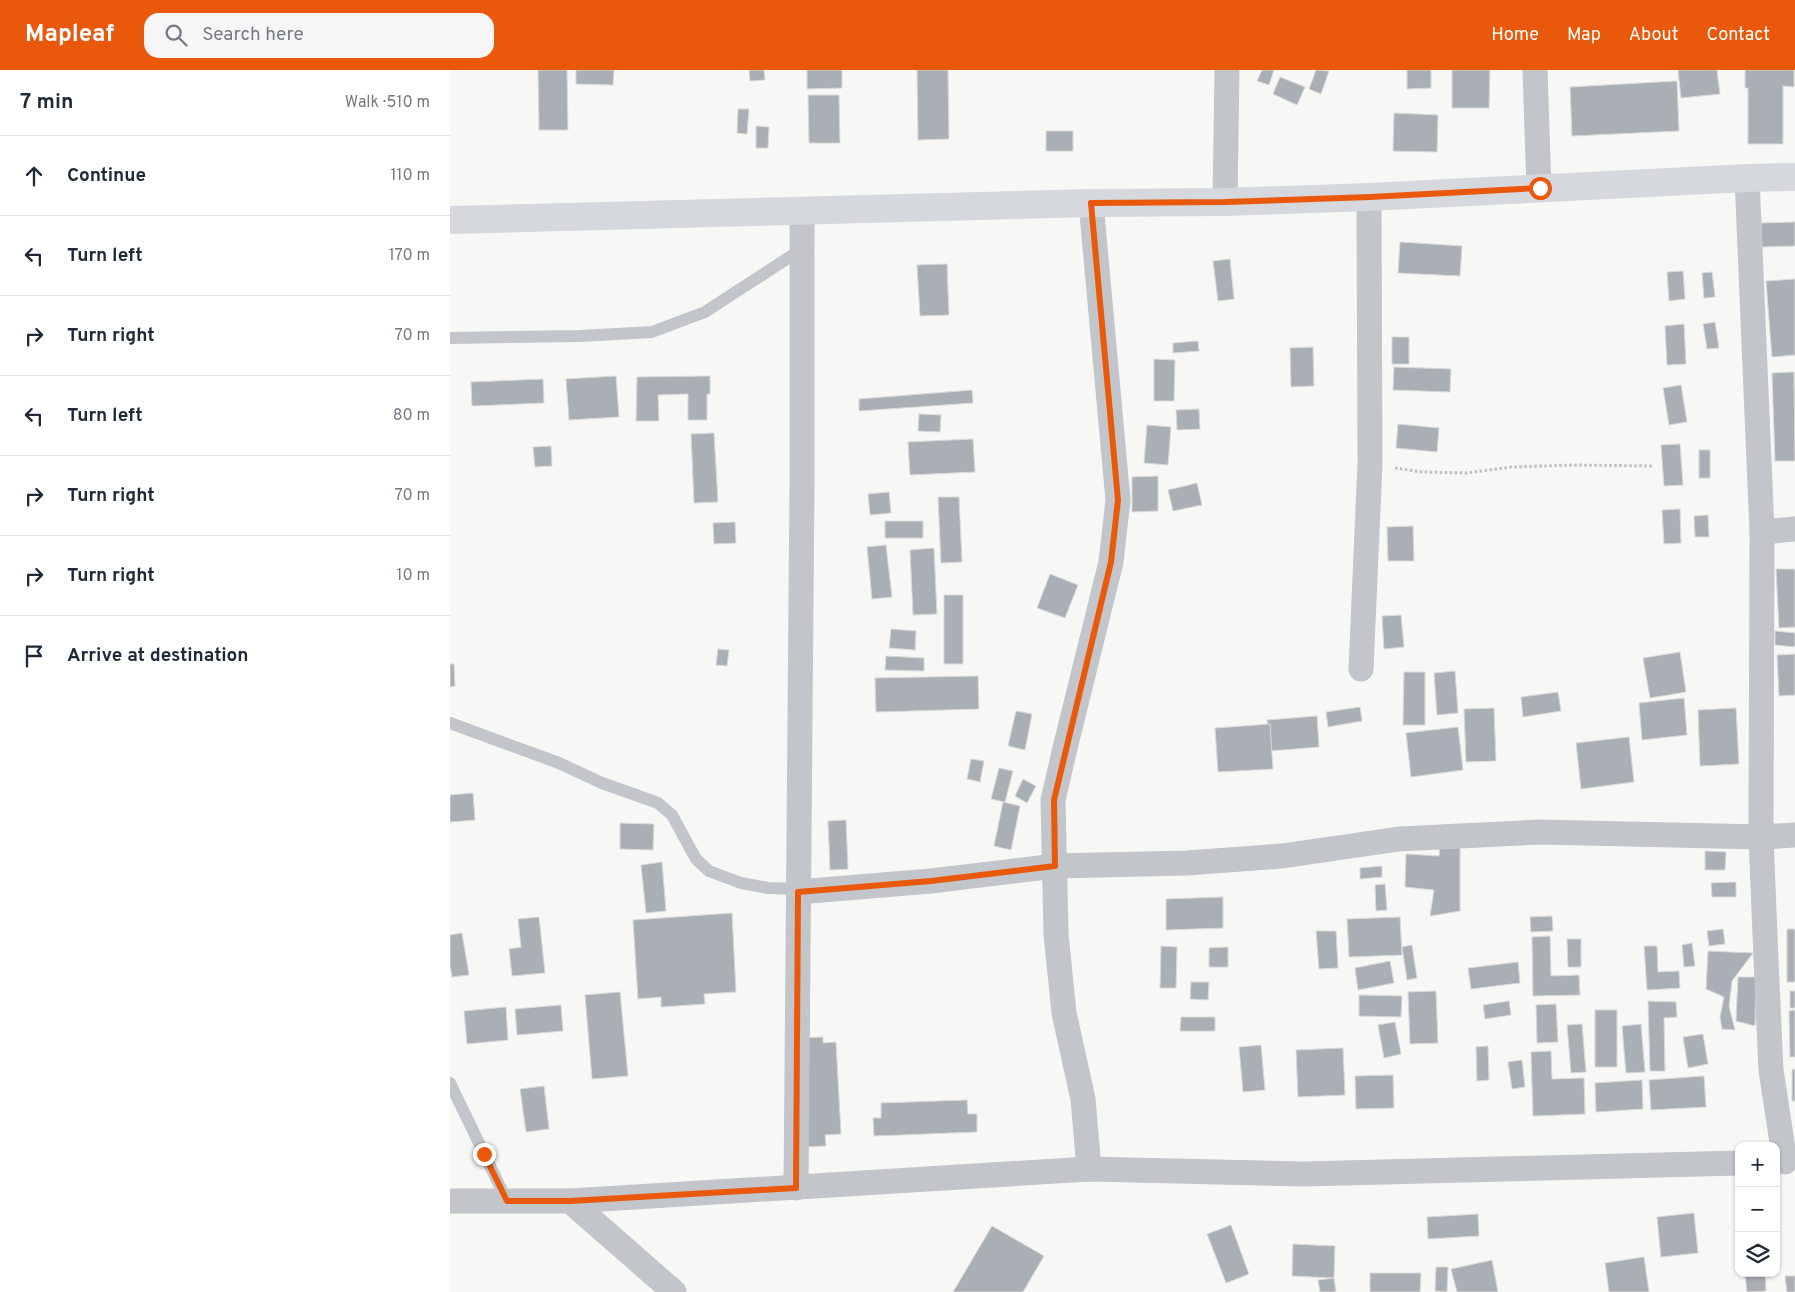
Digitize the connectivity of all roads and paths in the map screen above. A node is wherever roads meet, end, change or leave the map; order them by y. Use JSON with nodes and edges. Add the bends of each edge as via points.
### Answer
{"nodes":[{"id":1,"x":1227,"y":70,"type":"edge"},
{"id":2,"x":1535,"y":70,"type":"edge"},
{"id":3,"x":1747,"y":178,"type":"junction"},
{"id":4,"x":1795,"y":178,"type":"edge"},
{"id":5,"x":1540,"y":188,"type":"junction"},
{"id":6,"x":1370,"y":197,"type":"junction"},
{"id":7,"x":1225,"y":202,"type":"junction"},
{"id":8,"x":1091,"y":203,"type":"junction"},
{"id":9,"x":802,"y":212,"type":"junction"},
{"id":10,"x":450,"y":220,"type":"edge"},
{"id":11,"x":802,"y":249,"type":"junction"},
{"id":12,"x":450,"y":338,"type":"edge"},
{"id":13,"x":1370,"y":464,"type":"junction"},
{"id":14,"x":1652,"y":466,"type":"dead end"},
{"id":15,"x":1795,"y":529,"type":"edge"},
{"id":16,"x":1762,"y":532,"type":"junction"},
{"id":17,"x":1361,"y":669,"type":"dead end"},
{"id":18,"x":450,"y":723,"type":"edge"},
{"id":19,"x":1795,"y":835,"type":"edge"},
{"id":20,"x":1761,"y":837,"type":"junction"},
{"id":21,"x":1055,"y":866,"type":"junction"},
{"id":22,"x":798,"y":890,"type":"junction"},
{"id":23,"x":450,"y":1083,"type":"edge"},
{"id":24,"x":1786,"y":1162,"type":"edge"},
{"id":25,"x":1735,"y":1163,"type":"edge"},
{"id":26,"x":1089,"y":1169,"type":"junction"},
{"id":27,"x":796,"y":1188,"type":"junction"},
{"id":28,"x":450,"y":1201,"type":"edge"},
{"id":29,"x":507,"y":1201,"type":"junction"},
{"id":30,"x":570,"y":1201,"type":"junction"},
{"id":31,"x":674,"y":1292,"type":"edge"}],
"edges":[{"from":1,"to":7,"type":"street"},
{"from":2,"to":5,"type":"street"},
{"from":3,"to":4,"type":"street"},
{"from":3,"to":5,"type":"street"},
{"from":3,"to":16,"type":"street"},
{"from":5,"to":6,"type":"street"},
{"from":6,"to":7,"type":"street"},
{"from":6,"to":13,"type":"street"},
{"from":7,"to":8,"type":"street"},
{"from":8,"to":9,"type":"street"},
{"from":8,"to":21,"type":"street","via":[[1118,500],[1111,562],[1054,800]]},
{"from":9,"to":10,"type":"street"},
{"from":9,"to":11,"type":"street"},
{"from":11,"to":12,"type":"lane","via":[[705,312],[652,332]]},
{"from":11,"to":22,"type":"street"},
{"from":13,"to":14,"type":"path","via":[[1422,472],[1466,473],[1574,464]]},
{"from":13,"to":17,"type":"street"},
{"from":15,"to":16,"type":"street"},
{"from":16,"to":20,"type":"street"},
{"from":18,"to":22,"type":"lane","via":[[658,803],[672,815],[696,859],[709,871],[742,883]]},
{"from":19,"to":20,"type":"street"},
{"from":20,"to":21,"type":"street","via":[[1540,832],[1399,839],[1282,856],[1187,863]]},
{"from":20,"to":24,"type":"street","via":[[1771,1070]]},
{"from":21,"to":22,"type":"street","via":[[931,881]]},
{"from":21,"to":26,"type":"street","via":[[1056,934],[1064,1014],[1084,1099]]},
{"from":22,"to":27,"type":"street"},
{"from":23,"to":29,"type":"lane"},
{"from":25,"to":26,"type":"street","via":[[1304,1174]]},
{"from":26,"to":27,"type":"street"},
{"from":27,"to":30,"type":"street"},
{"from":28,"to":29,"type":"street"},
{"from":29,"to":30,"type":"street"},
{"from":30,"to":31,"type":"street"}]}
